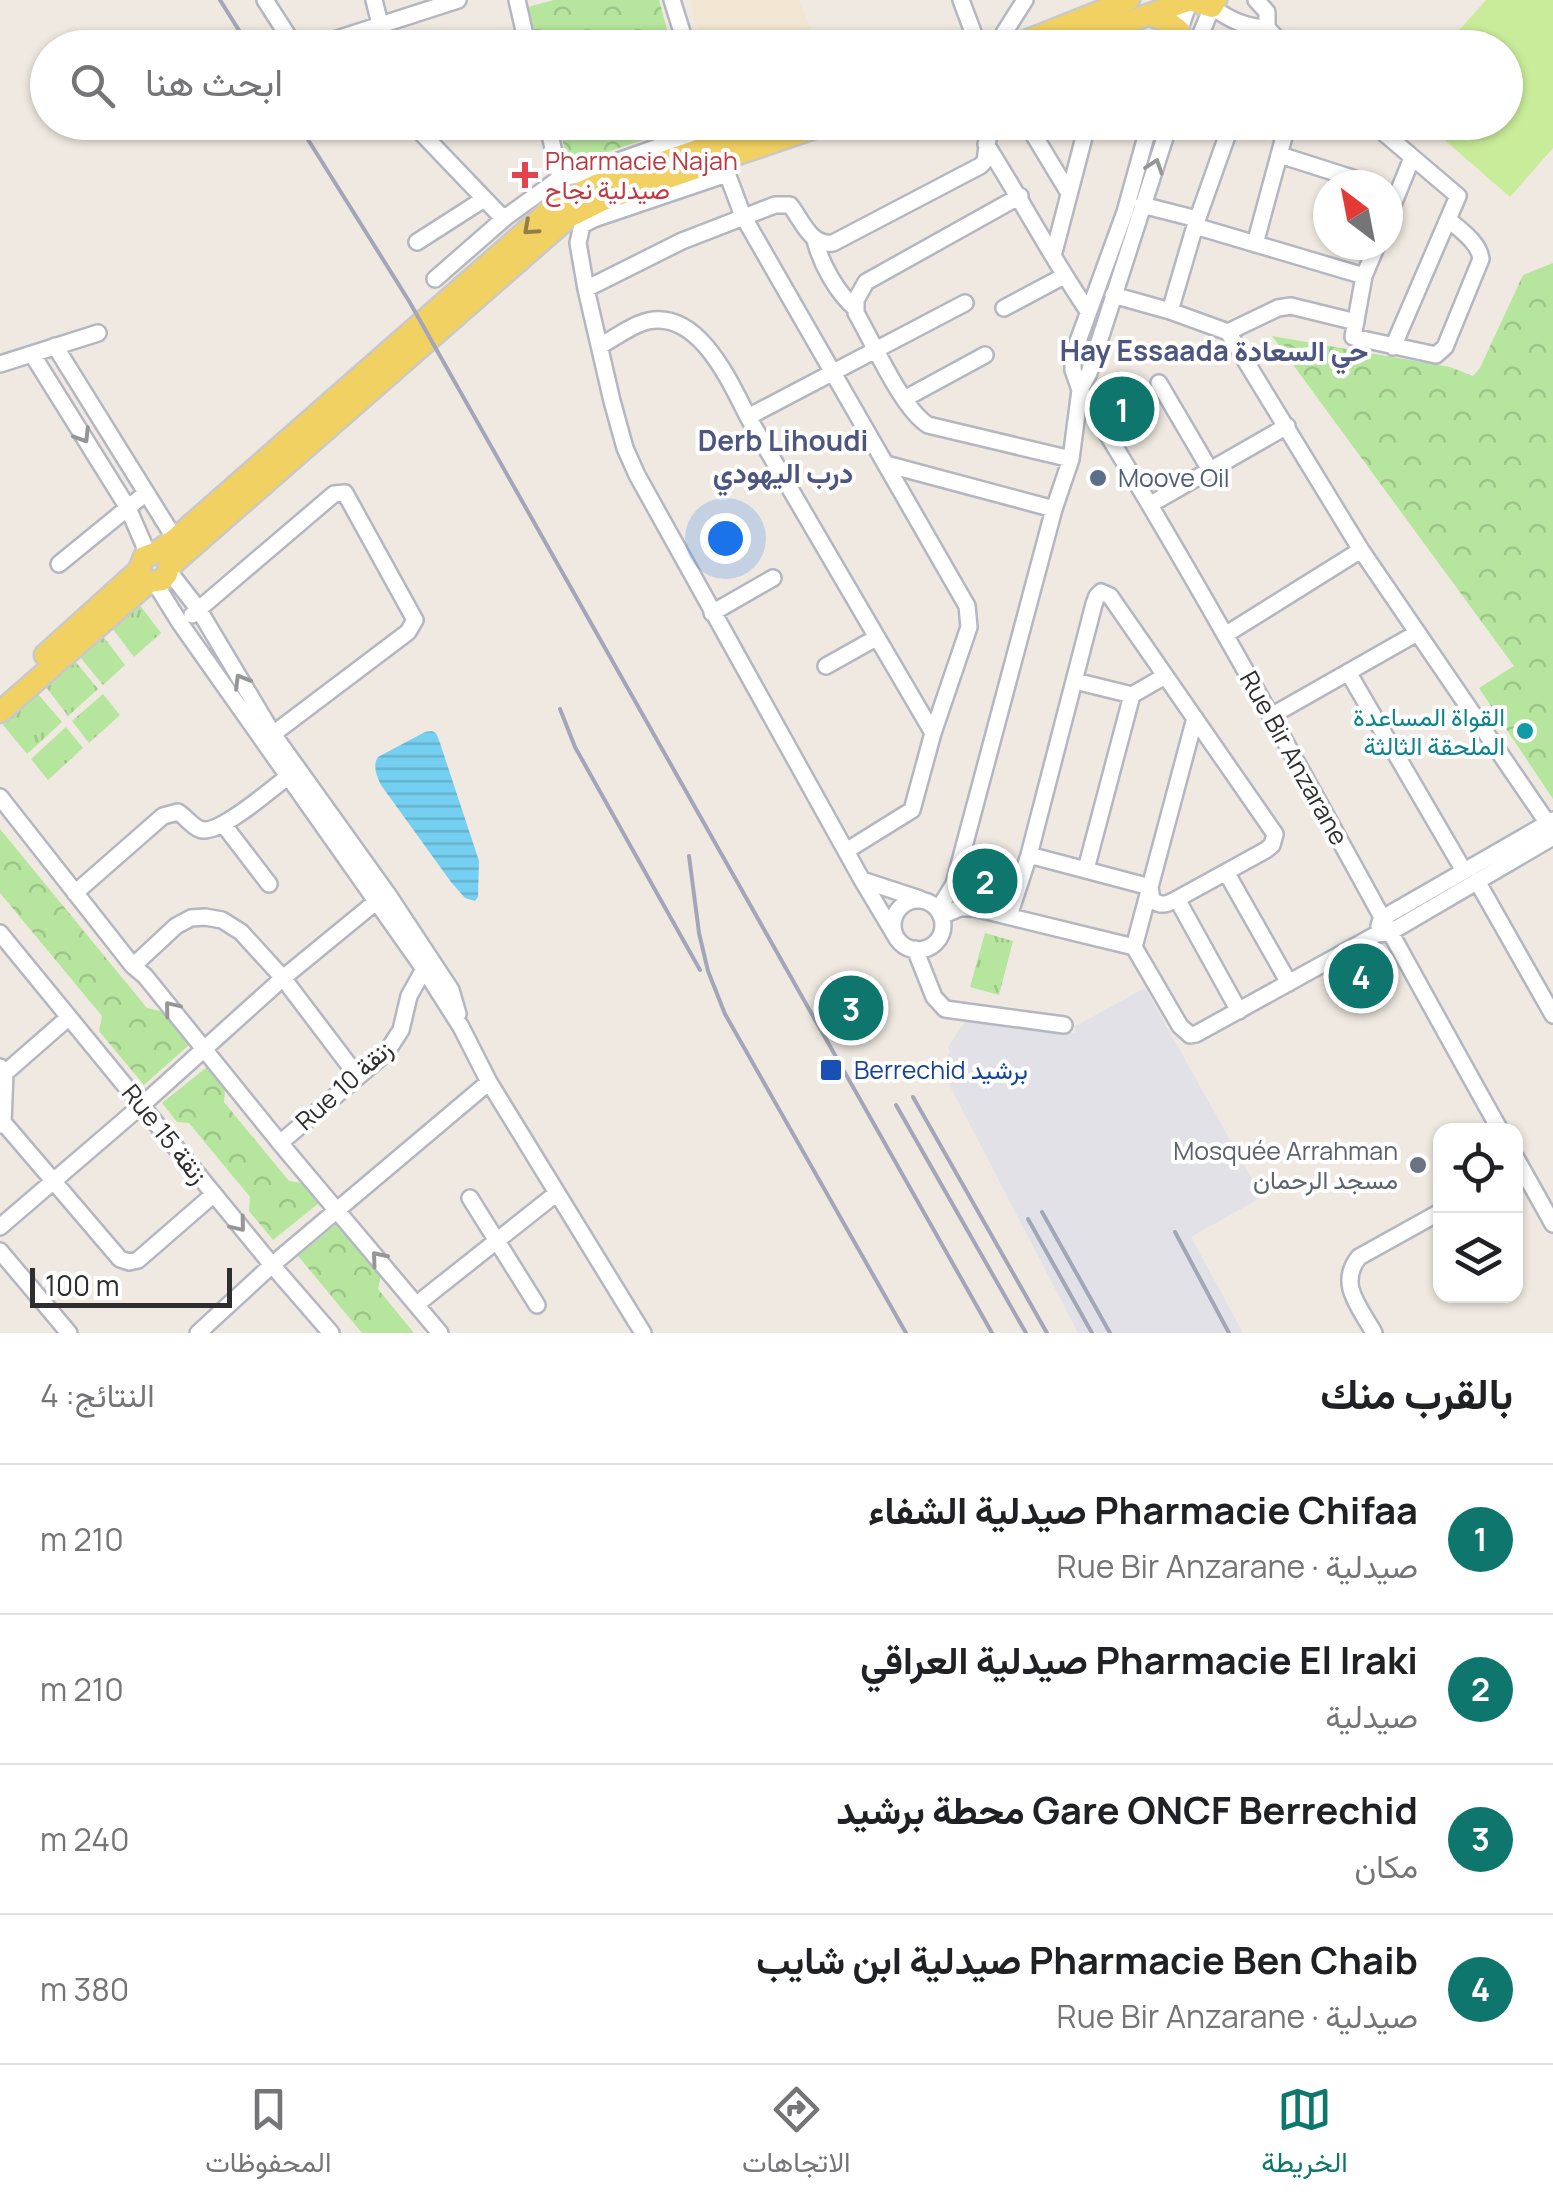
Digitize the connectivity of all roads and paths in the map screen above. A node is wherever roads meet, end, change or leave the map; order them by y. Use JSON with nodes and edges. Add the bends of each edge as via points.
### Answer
{"nodes":[{"id":1,"x":265,"y":0,"type":"edge"},
{"id":2,"x":374,"y":0,"type":"edge"},
{"id":3,"x":458,"y":0,"type":"edge"},
{"id":4,"x":517,"y":0,"type":"edge"},
{"id":5,"x":672,"y":0,"type":"edge"},
{"id":6,"x":961,"y":0,"type":"edge"},
{"id":7,"x":1026,"y":0,"type":"edge"},
{"id":8,"x":1130,"y":0,"type":"edge"},
{"id":9,"x":1190,"y":0,"type":"edge"},
{"id":10,"x":1256,"y":0,"type":"edge"},
{"id":11,"x":1214,"y":4,"type":"edge"},
{"id":12,"x":1150,"y":15,"type":"junction"},
{"id":13,"x":380,"y":24,"type":"junction"},
{"id":14,"x":284,"y":30,"type":"edge"},
{"id":15,"x":362,"y":30,"type":"edge"},
{"id":16,"x":382,"y":30,"type":"edge"},
{"id":17,"x":524,"y":30,"type":"edge"},
{"id":18,"x":681,"y":30,"type":"edge"},
{"id":19,"x":972,"y":30,"type":"edge"},
{"id":20,"x":1006,"y":30,"type":"edge"},
{"id":21,"x":1054,"y":30,"type":"edge"},
{"id":22,"x":1107,"y":30,"type":"edge"},
{"id":23,"x":1172,"y":30,"type":"edge"},
{"id":24,"x":1179,"y":30,"type":"edge"},
{"id":25,"x":1203,"y":30,"type":"edge"},
{"id":26,"x":1253,"y":30,"type":"edge"},
{"id":27,"x":1271,"y":30,"type":"edge"},
{"id":28,"x":427,"y":140,"type":"edge"},
{"id":29,"x":550,"y":140,"type":"edge"},
{"id":30,"x":742,"y":140,"type":"edge"},
{"id":31,"x":987,"y":140,"type":"edge"},
{"id":32,"x":1037,"y":140,"type":"edge"},
{"id":33,"x":1083,"y":140,"type":"edge"},
{"id":34,"x":1145,"y":140,"type":"edge"},
{"id":35,"x":1164,"y":140,"type":"edge"},
{"id":36,"x":1226,"y":140,"type":"edge"},
{"id":37,"x":1284,"y":140,"type":"edge"},
{"id":38,"x":1392,"y":140,"type":"edge"},
{"id":39,"x":986,"y":144,"type":"junction"},
{"id":40,"x":717,"y":145,"type":"edge"},
{"id":41,"x":1280,"y":156,"type":"junction"},
{"id":42,"x":1412,"y":158,"type":"junction"},
{"id":43,"x":1325,"y":170,"type":"edge"},
{"id":44,"x":1403,"y":174,"type":"edge"},
{"id":45,"x":560,"y":178,"type":"junction"},
{"id":46,"x":1070,"y":193,"type":"junction"},
{"id":47,"x":1020,"y":196,"type":"junction"},
{"id":48,"x":484,"y":199,"type":"junction"},
{"id":49,"x":1142,"y":205,"type":"junction"},
{"id":50,"x":742,"y":216,"type":"junction"},
{"id":51,"x":506,"y":217,"type":"junction"},
{"id":52,"x":1448,"y":219,"type":"junction"},
{"id":53,"x":1196,"y":222,"type":"junction"},
{"id":54,"x":815,"y":240,"type":"junction"},
{"id":55,"x":417,"y":242,"type":"dead end"},
{"id":56,"x":1255,"y":244,"type":"junction"},
{"id":57,"x":1053,"y":256,"type":"junction"},
{"id":58,"x":1371,"y":260,"type":"edge"},
{"id":59,"x":1064,"y":276,"type":"junction"},
{"id":60,"x":1364,"y":276,"type":"junction"},
{"id":61,"x":435,"y":279,"type":"dead end"},
{"id":62,"x":586,"y":289,"type":"junction"},
{"id":63,"x":1113,"y":295,"type":"junction"},
{"id":64,"x":964,"y":304,"type":"dead end"},
{"id":65,"x":1004,"y":308,"type":"dead end"},
{"id":66,"x":856,"y":310,"type":"junction"},
{"id":67,"x":1088,"y":311,"type":"junction"},
{"id":68,"x":1170,"y":311,"type":"junction"},
{"id":69,"x":1355,"y":330,"type":"junction"},
{"id":70,"x":1228,"y":332,"type":"junction"},
{"id":71,"x":98,"y":333,"type":"dead end"},
{"id":72,"x":55,"y":346,"type":"junction"},
{"id":73,"x":600,"y":346,"type":"junction"},
{"id":74,"x":1393,"y":347,"type":"junction"},
{"id":75,"x":876,"y":348,"type":"junction"},
{"id":76,"x":32,"y":354,"type":"junction"},
{"id":77,"x":985,"y":356,"type":"dead end"},
{"id":78,"x":0,"y":364,"type":"edge"},
{"id":79,"x":833,"y":372,"type":"junction"},
{"id":80,"x":1159,"y":383,"type":"dead end"},
{"id":81,"x":1080,"y":390,"type":"junction"},
{"id":82,"x":904,"y":399,"type":"junction"},
{"id":83,"x":748,"y":417,"type":"junction"},
{"id":84,"x":1287,"y":426,"type":"junction"},
{"id":85,"x":1071,"y":459,"type":"junction"},
{"id":86,"x":886,"y":464,"type":"junction"},
{"id":87,"x":1210,"y":470,"type":"junction"},
{"id":88,"x":146,"y":493,"type":"junction"},
{"id":89,"x":1151,"y":504,"type":"junction"},
{"id":90,"x":128,"y":508,"type":"junction"},
{"id":91,"x":1054,"y":509,"type":"junction"},
{"id":92,"x":175,"y":538,"type":"junction"},
{"id":93,"x":1361,"y":550,"type":"junction"},
{"id":94,"x":60,"y":564,"type":"dead end"},
{"id":95,"x":155,"y":568,"type":"junction"},
{"id":96,"x":774,"y":578,"type":"dead end"},
{"id":97,"x":199,"y":610,"type":"junction"},
{"id":98,"x":712,"y":613,"type":"junction"},
{"id":99,"x":180,"y":623,"type":"junction"},
{"id":100,"x":1417,"y":633,"type":"junction"},
{"id":101,"x":1226,"y":634,"type":"junction"},
{"id":102,"x":876,"y":638,"type":"junction"},
{"id":103,"x":826,"y":666,"type":"dead end"},
{"id":104,"x":1348,"y":672,"type":"junction"},
{"id":105,"x":1165,"y":676,"type":"junction"},
{"id":106,"x":1075,"y":681,"type":"junction"},
{"id":107,"x":0,"y":695,"type":"edge"},
{"id":108,"x":1132,"y":695,"type":"junction"},
{"id":109,"x":0,"y":712,"type":"edge"},
{"id":110,"x":1271,"y":716,"type":"junction"},
{"id":111,"x":1196,"y":718,"type":"junction"},
{"id":112,"x":932,"y":733,"type":"junction"},
{"id":113,"x":273,"y":734,"type":"junction"},
{"id":114,"x":292,"y":773,"type":"junction"},
{"id":115,"x":0,"y":797,"type":"edge"},
{"id":116,"x":223,"y":824,"type":"junction"},
{"id":117,"x":1552,"y":828,"type":"edge"},
{"id":118,"x":846,"y":851,"type":"junction"},
{"id":119,"x":1029,"y":854,"type":"junction"},
{"id":120,"x":1086,"y":870,"type":"junction"},
{"id":121,"x":1226,"y":872,"type":"junction"},
{"id":122,"x":1471,"y":876,"type":"junction"},
{"id":123,"x":862,"y":880,"type":"junction"},
{"id":124,"x":269,"y":884,"type":"dead end"},
{"id":125,"x":1150,"y":887,"type":"junction"},
{"id":126,"x":75,"y":893,"type":"junction"},
{"id":127,"x":381,"y":897,"type":"junction"},
{"id":128,"x":1178,"y":899,"type":"junction"},
{"id":129,"x":923,"y":900,"type":"junction"},
{"id":130,"x":939,"y":913,"type":"junction"},
{"id":131,"x":1009,"y":916,"type":"junction"},
{"id":132,"x":1382,"y":929,"type":"junction"},
{"id":133,"x":0,"y":933,"type":"edge"},
{"id":134,"x":896,"y":937,"type":"junction"},
{"id":135,"x":1134,"y":948,"type":"junction"},
{"id":136,"x":914,"y":950,"type":"junction"},
{"id":137,"x":16,"y":952,"type":"junction"},
{"id":138,"x":0,"y":963,"type":"edge"},
{"id":139,"x":134,"y":966,"type":"junction"},
{"id":140,"x":424,"y":969,"type":"junction"},
{"id":141,"x":283,"y":978,"type":"junction"},
{"id":142,"x":1289,"y":983,"type":"junction"},
{"id":143,"x":1546,"y":988,"type":"edge"},
{"id":144,"x":1239,"y":1010,"type":"junction"},
{"id":145,"x":1553,"y":1015,"type":"edge"},
{"id":146,"x":69,"y":1017,"type":"junction"},
{"id":147,"x":1064,"y":1024,"type":"dead end"},
{"id":148,"x":461,"y":1028,"type":"junction"},
{"id":149,"x":204,"y":1049,"type":"junction"},
{"id":150,"x":2,"y":1070,"type":"edge"},
{"id":151,"x":358,"y":1077,"type":"junction"},
{"id":152,"x":489,"y":1082,"type":"junction"},
{"id":153,"x":142,"y":1105,"type":"junction"},
{"id":154,"x":1496,"y":1123,"type":"edge"},
{"id":155,"x":2,"y":1124,"type":"edge"},
{"id":156,"x":280,"y":1143,"type":"junction"},
{"id":157,"x":1523,"y":1176,"type":"edge"},
{"id":158,"x":54,"y":1180,"type":"junction"},
{"id":159,"x":557,"y":1193,"type":"junction"},
{"id":160,"x":214,"y":1194,"type":"junction"},
{"id":161,"x":470,"y":1198,"type":"dead end"},
{"id":162,"x":338,"y":1209,"type":"junction"},
{"id":163,"x":1438,"y":1213,"type":"edge"},
{"id":164,"x":1553,"y":1224,"type":"edge"},
{"id":165,"x":0,"y":1226,"type":"edge"},
{"id":166,"x":496,"y":1242,"type":"junction"},
{"id":167,"x":0,"y":1251,"type":"edge"},
{"id":168,"x":272,"y":1265,"type":"junction"},
{"id":169,"x":417,"y":1304,"type":"junction"},
{"id":170,"x":538,"y":1305,"type":"dead end"},
{"id":171,"x":68,"y":1333,"type":"edge"},
{"id":172,"x":198,"y":1333,"type":"edge"},
{"id":173,"x":331,"y":1333,"type":"edge"},
{"id":174,"x":440,"y":1333,"type":"edge"},
{"id":175,"x":643,"y":1333,"type":"edge"},
{"id":176,"x":1374,"y":1333,"type":"edge"}],
"edges":[{"from":1,"to":14,"type":"street"},
{"from":2,"to":13,"type":"street"},
{"from":3,"to":13,"type":"street"},
{"from":4,"to":17,"type":"street"},
{"from":5,"to":18,"type":"street"},
{"from":6,"to":19,"type":"street"},
{"from":7,"to":20,"type":"street"},
{"from":8,"to":21,"type":"main road"},
{"from":9,"to":11,"type":"main road"},
{"from":9,"to":12,"type":"main road"},
{"from":9,"to":24,"type":"street"},
{"from":10,"to":27,"type":"street"},
{"from":11,"to":25,"type":"street"},
{"from":11,"to":26,"type":"street"},
{"from":12,"to":22,"type":"main road"},
{"from":12,"to":23,"type":"main road"},
{"from":13,"to":15,"type":"street"},
{"from":13,"to":16,"type":"street"},
{"from":28,"to":48,"type":"street"},
{"from":29,"to":45,"type":"street"},
{"from":30,"to":40,"type":"main road"},
{"from":31,"to":39,"type":"street"},
{"from":32,"to":46,"type":"street"},
{"from":33,"to":46,"type":"street"},
{"from":34,"to":67,"type":"street"},
{"from":49,"to":35,"type":"street","one_way":true},
{"from":36,"to":53,"type":"street"},
{"from":37,"to":41,"type":"street"},
{"from":38,"to":42,"type":"street"},
{"from":39,"to":47,"type":"street"},
{"from":39,"to":54,"type":"street","via":[[980,166],[833,243]]},
{"from":40,"to":45,"type":"street"},
{"from":40,"to":50,"type":"street"},
{"from":40,"to":62,"type":"street","via":[[582,225],[578,243]]},
{"from":40,"to":92,"type":"main road","one_way":true,"via":[[558,203]]},
{"from":40,"to":95,"type":"main road","via":[[570,217]]},
{"from":41,"to":43,"type":"street"},
{"from":41,"to":56,"type":"street"},
{"from":42,"to":44,"type":"street"},
{"from":42,"to":52,"type":"street","via":[[1458,196]]},
{"from":45,"to":51,"type":"street"},
{"from":46,"to":57,"type":"street"},
{"from":47,"to":57,"type":"street"},
{"from":47,"to":66,"type":"street","via":[[866,282]]},
{"from":48,"to":51,"type":"street"},
{"from":48,"to":55,"type":"street"},
{"from":49,"to":53,"type":"street"},
{"from":49,"to":63,"type":"street"},
{"from":50,"to":54,"type":"street","via":[[790,205]]},
{"from":50,"to":62,"type":"street"},
{"from":50,"to":79,"type":"street"},
{"from":51,"to":61,"type":"street"},
{"from":52,"to":74,"type":"street"},
{"from":52,"to":74,"type":"street","via":[[1482,258],[1445,347],[1436,356]]},
{"from":53,"to":56,"type":"street"},
{"from":53,"to":68,"type":"street"},
{"from":54,"to":66,"type":"street"},
{"from":56,"to":60,"type":"street"},
{"from":57,"to":59,"type":"street"},
{"from":58,"to":60,"type":"street"},
{"from":59,"to":65,"type":"street"},
{"from":59,"to":67,"type":"street"},
{"from":60,"to":69,"type":"street"},
{"from":62,"to":73,"type":"street"},
{"from":63,"to":68,"type":"street"},
{"from":63,"to":81,"type":"street"},
{"from":64,"to":75,"type":"street"},
{"from":66,"to":75,"type":"street"},
{"from":67,"to":81,"type":"street","via":[[1074,355]]},
{"from":68,"to":70,"type":"street"},
{"from":69,"to":70,"type":"street","via":[[1291,306]]},
{"from":69,"to":74,"type":"street"},
{"from":70,"to":84,"type":"street"},
{"from":71,"to":72,"type":"street"},
{"from":72,"to":76,"type":"street"},
{"from":72,"to":88,"type":"street"},
{"from":73,"to":83,"type":"street","via":[[650,320],[678,324],[708,348]]},
{"from":73,"to":98,"type":"street","via":[[636,475]]},
{"from":75,"to":79,"type":"street"},
{"from":75,"to":82,"type":"street"},
{"from":76,"to":78,"type":"street"},
{"from":76,"to":90,"type":"street","one_way":true},
{"from":77,"to":82,"type":"street"},
{"from":79,"to":83,"type":"street"},
{"from":79,"to":86,"type":"street"},
{"from":80,"to":87,"type":"street"},
{"from":81,"to":85,"type":"street"},
{"from":81,"to":89,"type":"street","name":"Rue Bir Anzarane"},
{"from":82,"to":85,"type":"street","via":[[928,425]]},
{"from":83,"to":102,"type":"street"},
{"from":84,"to":87,"type":"street"},
{"from":84,"to":93,"type":"street"},
{"from":85,"to":91,"type":"street"},
{"from":86,"to":91,"type":"street"},
{"from":86,"to":112,"type":"street","via":[[969,616]]},
{"from":87,"to":89,"type":"street"},
{"from":88,"to":90,"type":"street"},
{"from":88,"to":92,"type":"street"},
{"from":89,"to":101,"type":"street","name":"Rue Bir Anzarane"},
{"from":90,"to":94,"type":"street"},
{"from":90,"to":95,"type":"street"},
{"from":91,"to":130,"type":"street","via":[[954,884]]},
{"from":92,"to":95,"type":"main road"},
{"from":93,"to":100,"type":"street"},
{"from":93,"to":101,"type":"street"},
{"from":95,"to":97,"type":"street"},
{"from":95,"to":99,"type":"street"},
{"from":95,"to":107,"type":"main road"},
{"from":95,"to":109,"type":"main road"},
{"from":96,"to":98,"type":"street"},
{"from":97,"to":99,"type":"street"},
{"from":113,"to":97,"type":"street","one_way":true},
{"from":97,"to":113,"type":"street","via":[[334,494],[344,493],[415,620]]},
{"from":98,"to":118,"type":"street"},
{"from":99,"to":114,"type":"street"},
{"from":100,"to":104,"type":"street"},
{"from":100,"to":117,"type":"street"},
{"from":101,"to":110,"type":"street","name":"Rue Bir Anzarane"},
{"from":102,"to":103,"type":"street"},
{"from":102,"to":112,"type":"street"},
{"from":104,"to":110,"type":"street"},
{"from":104,"to":122,"type":"street"},
{"from":105,"to":106,"type":"street","via":[[1101,592]]},
{"from":105,"to":108,"type":"street"},
{"from":105,"to":111,"type":"street"},
{"from":106,"to":108,"type":"street"},
{"from":106,"to":119,"type":"street"},
{"from":108,"to":120,"type":"street"},
{"from":110,"to":132,"type":"street","name":"Rue Bir Anzarane"},
{"from":111,"to":121,"type":"street","via":[[1275,834],[1272,845]]},
{"from":111,"to":125,"type":"street"},
{"from":112,"to":118,"type":"street","via":[[912,810]]},
{"from":113,"to":114,"type":"street"},
{"from":114,"to":116,"type":"street"},
{"from":114,"to":127,"type":"street"},
{"from":115,"to":126,"type":"street"},
{"from":116,"to":124,"type":"street"},
{"from":116,"to":126,"type":"street","via":[[205,830],[170,813]]},
{"from":117,"to":122,"type":"street"},
{"from":118,"to":123,"type":"street"},
{"from":119,"to":120,"type":"street"},
{"from":119,"to":131,"type":"street"},
{"from":120,"to":125,"type":"street"},
{"from":121,"to":128,"type":"street"},
{"from":121,"to":142,"type":"street"},
{"from":122,"to":132,"type":"street"},
{"from":122,"to":143,"type":"street"},
{"from":123,"to":129,"type":"street"},
{"from":123,"to":134,"type":"street"},
{"from":125,"to":128,"type":"street","via":[[1158,904]]},
{"from":125,"to":135,"type":"street"},
{"from":126,"to":139,"type":"street"},
{"from":127,"to":140,"type":"street"},
{"from":127,"to":141,"type":"street"},
{"from":127,"to":148,"type":"street","via":[[451,990]]},
{"from":128,"to":144,"type":"street"},
{"from":129,"to":130,"type":"street"},
{"from":129,"to":134,"type":"street","via":[[897,911]]},
{"from":130,"to":131,"type":"street","via":[[974,908]]},
{"from":130,"to":136,"type":"street","via":[[936,941]]},
{"from":131,"to":135,"type":"street"},
{"from":132,"to":142,"type":"street"},
{"from":132,"to":154,"type":"street","name":"Rue Bir Anzarane"},
{"from":133,"to":137,"type":"street","name":"Rue 15 زنقة"},
{"from":134,"to":136,"type":"street"},
{"from":135,"to":144,"type":"street","via":[[1184,1032],[1196,1034]]},
{"from":136,"to":147,"type":"street","via":[[945,1009]]},
{"from":137,"to":138,"type":"street"},
{"from":137,"to":146,"type":"street","name":"Rue 15 زنقة"},
{"from":139,"to":141,"type":"street","via":[[176,926],[205,917],[241,932]]},
{"from":149,"to":139,"type":"street","one_way":true},
{"from":140,"to":148,"type":"street"},
{"from":140,"to":151,"type":"street","name":"Rue 10 زنقة","via":[[402,1030]]},
{"from":141,"to":149,"type":"street"},
{"from":141,"to":151,"type":"street"},
{"from":142,"to":144,"type":"street"},
{"from":143,"to":145,"type":"street"},
{"from":146,"to":150,"type":"street"},
{"from":146,"to":153,"type":"street","name":"Rue 15 زنقة"},
{"from":148,"to":152,"type":"street"},
{"from":149,"to":153,"type":"street"},
{"from":149,"to":156,"type":"street"},
{"from":150,"to":155,"type":"street"},
{"from":151,"to":156,"type":"street","name":"Rue 10 زنقة"},
{"from":152,"to":159,"type":"street"},
{"from":152,"to":162,"type":"street"},
{"from":153,"to":158,"type":"street"},
{"from":153,"to":160,"type":"street","name":"Rue 15 زنقة"},
{"from":155,"to":158,"type":"street"},
{"from":156,"to":162,"type":"street"},
{"from":157,"to":164,"type":"street"},
{"from":158,"to":160,"type":"street","via":[[129,1262]]},
{"from":158,"to":165,"type":"street"},
{"from":159,"to":166,"type":"street"},
{"from":159,"to":175,"type":"street"},
{"from":160,"to":168,"type":"street","name":"Rue 15 زنقة","one_way":true},
{"from":161,"to":166,"type":"street"},
{"from":162,"to":168,"type":"street"},
{"from":169,"to":162,"type":"street","one_way":true},
{"from":163,"to":176,"type":"street","via":[[1352,1266],[1351,1292]]},
{"from":166,"to":169,"type":"street"},
{"from":166,"to":170,"type":"street"},
{"from":167,"to":171,"type":"street"},
{"from":168,"to":172,"type":"street"},
{"from":168,"to":173,"type":"street","name":"Rue 15 زنقة"},
{"from":169,"to":174,"type":"street"}]}
